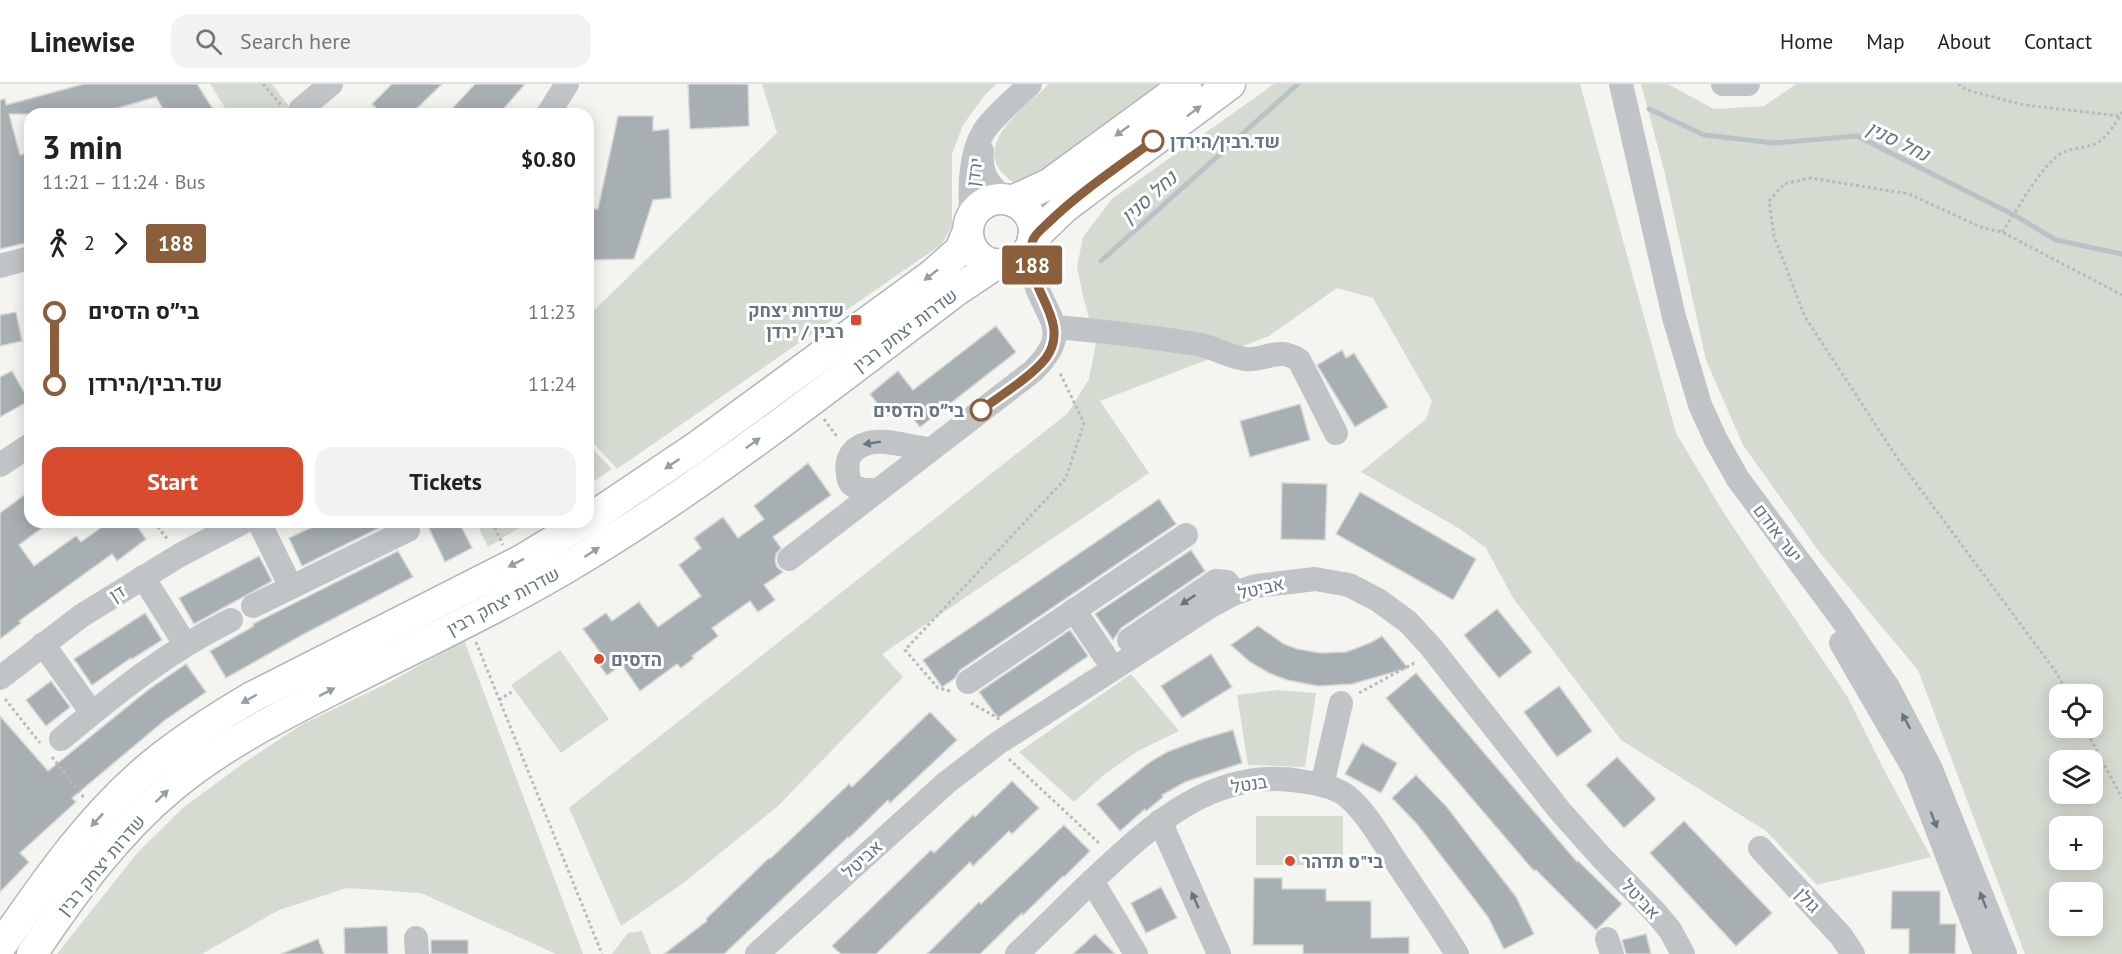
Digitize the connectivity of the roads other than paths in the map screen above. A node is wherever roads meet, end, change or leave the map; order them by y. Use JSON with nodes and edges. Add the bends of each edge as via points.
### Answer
{"nodes":[{"id":1,"x":331,"y":84,"type":"edge"},
{"id":2,"x":567,"y":84,"type":"edge"},
{"id":3,"x":1030,"y":84,"type":"edge"},
{"id":4,"x":1186,"y":84,"type":"edge"},
{"id":5,"x":1230,"y":84,"type":"edge"},
{"id":6,"x":1611,"y":84,"type":"edge"},
{"id":7,"x":1621,"y":84,"type":"edge"},
{"id":8,"x":1723,"y":84,"type":"edge"},
{"id":9,"x":1748,"y":84,"type":"edge"},
{"id":10,"x":292,"y":108,"type":"road end"},
{"id":11,"x":552,"y":108,"type":"edge"},
{"id":12,"x":986,"y":128,"type":"junction"},
{"id":13,"x":1009,"y":200,"type":"junction"},
{"id":14,"x":969,"y":224,"type":"junction"},
{"id":15,"x":1033,"y":241,"type":"junction"},
{"id":16,"x":24,"y":260,"type":"edge"},
{"id":17,"x":1000,"y":264,"type":"junction"},
{"id":18,"x":0,"y":266,"type":"edge"},
{"id":19,"x":1041,"y":296,"type":"junction"},
{"id":20,"x":1055,"y":327,"type":"junction"},
{"id":21,"x":1336,"y":433,"type":"dead end"},
{"id":22,"x":24,"y":449,"type":"edge"},
{"id":23,"x":930,"y":450,"type":"junction"},
{"id":24,"x":0,"y":465,"type":"edge"},
{"id":25,"x":877,"y":490,"type":"junction"},
{"id":26,"x":594,"y":516,"type":"edge"},
{"id":27,"x":232,"y":528,"type":"edge"},
{"id":28,"x":262,"y":528,"type":"edge"},
{"id":29,"x":407,"y":528,"type":"edge"},
{"id":30,"x":574,"y":528,"type":"edge"},
{"id":31,"x":1185,"y":535,"type":"dead end"},
{"id":32,"x":789,"y":559,"type":"dead end"},
{"id":33,"x":143,"y":578,"type":"junction"},
{"id":34,"x":291,"y":587,"type":"junction"},
{"id":35,"x":1235,"y":593,"type":"junction"},
{"id":36,"x":253,"y":606,"type":"dead end"},
{"id":37,"x":1074,"y":610,"type":"junction"},
{"id":38,"x":231,"y":620,"type":"dead end"},
{"id":39,"x":43,"y":644,"type":"junction"},
{"id":40,"x":185,"y":644,"type":"junction"},
{"id":41,"x":1105,"y":656,"type":"junction"},
{"id":42,"x":0,"y":678,"type":"edge"},
{"id":43,"x":964,"y":693,"type":"road end"},
{"id":44,"x":1341,"y":703,"type":"road end"},
{"id":45,"x":92,"y":713,"type":"junction"},
{"id":46,"x":61,"y":739,"type":"dead end"},
{"id":47,"x":996,"y":740,"type":"junction"},
{"id":48,"x":1322,"y":785,"type":"junction"},
{"id":49,"x":1160,"y":820,"type":"junction"},
{"id":50,"x":1760,"y":848,"type":"dead end"},
{"id":51,"x":1092,"y":881,"type":"junction"},
{"id":52,"x":0,"y":947,"type":"edge"},
{"id":53,"x":32,"y":954,"type":"edge"},
{"id":54,"x":757,"y":954,"type":"edge"},
{"id":55,"x":1017,"y":954,"type":"edge"},
{"id":56,"x":1136,"y":954,"type":"edge"},
{"id":57,"x":1219,"y":954,"type":"edge"},
{"id":58,"x":1457,"y":954,"type":"edge"},
{"id":59,"x":1683,"y":954,"type":"edge"},
{"id":60,"x":1853,"y":954,"type":"edge"},
{"id":61,"x":1985,"y":954,"type":"edge"},
{"id":62,"x":2004,"y":954,"type":"edge"}],
"edges":[{"from":1,"to":10,"type":"street"},
{"from":2,"to":11,"type":"street"},
{"from":3,"to":12,"type":"street","name":"ירדן"},
{"from":4,"to":13,"type":"main road","one_way":true,"via":[[1049,184]]},
{"from":15,"to":5,"type":"main road","one_way":true,"via":[[1065,207]]},
{"from":6,"to":61,"type":"street","name":"יער אודם","one_way":true,"via":[[1664,320],[1691,412],[1730,489],[1839,640],[1914,769]]},
{"from":62,"to":7,"type":"street","name":"יער אודם","one_way":true,"via":[[1930,767],[1888,687],[1738,479],[1700,405],[1674,316]]},
{"from":8,"to":9,"type":"street"},
{"from":12,"to":13,"type":"street","name":"ירדן","via":[[983,173],[988,184]]},
{"from":12,"to":14,"type":"street","name":"ירדן","via":[[979,140],[972,173]]},
{"from":13,"to":14,"type":"main road","via":[[987,201]]},
{"from":13,"to":15,"type":"main road","via":[[1026,210],[1033,221]]},
{"from":14,"to":17,"type":"main road","via":[[968,240],[980,257]]},
{"from":14,"to":26,"type":"main road","name":"שדרות יצחק רבין","one_way":true,"via":[[960,250],[933,274],[695,448]]},
{"from":15,"to":17,"type":"main road","via":[[1025,255]]},
{"from":15,"to":19,"type":"street","via":[[1031,259]]},
{"from":16,"to":18,"type":"street"},
{"from":17,"to":19,"type":"street","via":[[1014,268]]},
{"from":53,"to":17,"type":"main road","name":"שדרות יצחק רבין","one_way":true,"via":[[79,886],[132,826],[172,787],[237,740],[583,558],[712,473],[957,290]]},
{"from":19,"to":20,"type":"street"},
{"from":20,"to":21,"type":"street","via":[[1201,345],[1232,357],[1290,354],[1299,360]]},
{"from":20,"to":23,"type":"street","via":[[1050,351],[1033,371]]},
{"from":22,"to":24,"type":"street"},
{"from":23,"to":25,"type":"street"},
{"from":23,"to":25,"type":"street","one_way":true,"via":[[886,442],[859,446],[850,454],[849,480],[855,487]]},
{"from":25,"to":32,"type":"street"},
{"from":27,"to":33,"type":"street","name":"דן"},
{"from":28,"to":34,"type":"street"},
{"from":29,"to":34,"type":"street"},
{"from":30,"to":52,"type":"main road","name":"שדרות יצחק רבין","one_way":true,"via":[[522,560],[252,697],[180,744],[119,796],[86,832],[55,868]]},
{"from":31,"to":37,"type":"street"},
{"from":33,"to":39,"type":"street","name":"דן","via":[[81,615]]},
{"from":33,"to":40,"type":"street"},
{"from":34,"to":36,"type":"street"},
{"from":35,"to":41,"type":"street","one_way":true,"via":[[1227,582],[1216,581]]},
{"from":35,"to":47,"type":"street","name":"אביטל"},
{"from":35,"to":59,"type":"street","name":"אביטל","via":[[1256,586],[1315,579],[1348,585],[1408,622],[1560,811],[1670,930]]},
{"from":37,"to":41,"type":"street"},
{"from":37,"to":43,"type":"street"},
{"from":38,"to":40,"type":"street"},
{"from":39,"to":42,"type":"street","name":"דן"},
{"from":39,"to":45,"type":"street"},
{"from":40,"to":45,"type":"street"},
{"from":41,"to":47,"type":"street","via":[[1001,725]]},
{"from":44,"to":48,"type":"street"},
{"from":45,"to":46,"type":"street"},
{"from":47,"to":54,"type":"street","name":"אביטל"},
{"from":48,"to":49,"type":"street","name":"בנטל","via":[[1259,780],[1227,786],[1200,796]]},
{"from":48,"to":58,"type":"street","name":"בנטל","via":[[1348,796],[1372,825]]},
{"from":49,"to":51,"type":"street","name":"בנטל"},
{"from":57,"to":49,"type":"street","one_way":true},
{"from":50,"to":60,"type":"street","name":"גולן"},
{"from":51,"to":55,"type":"street","name":"בנטל"},
{"from":51,"to":56,"type":"street"}]}
